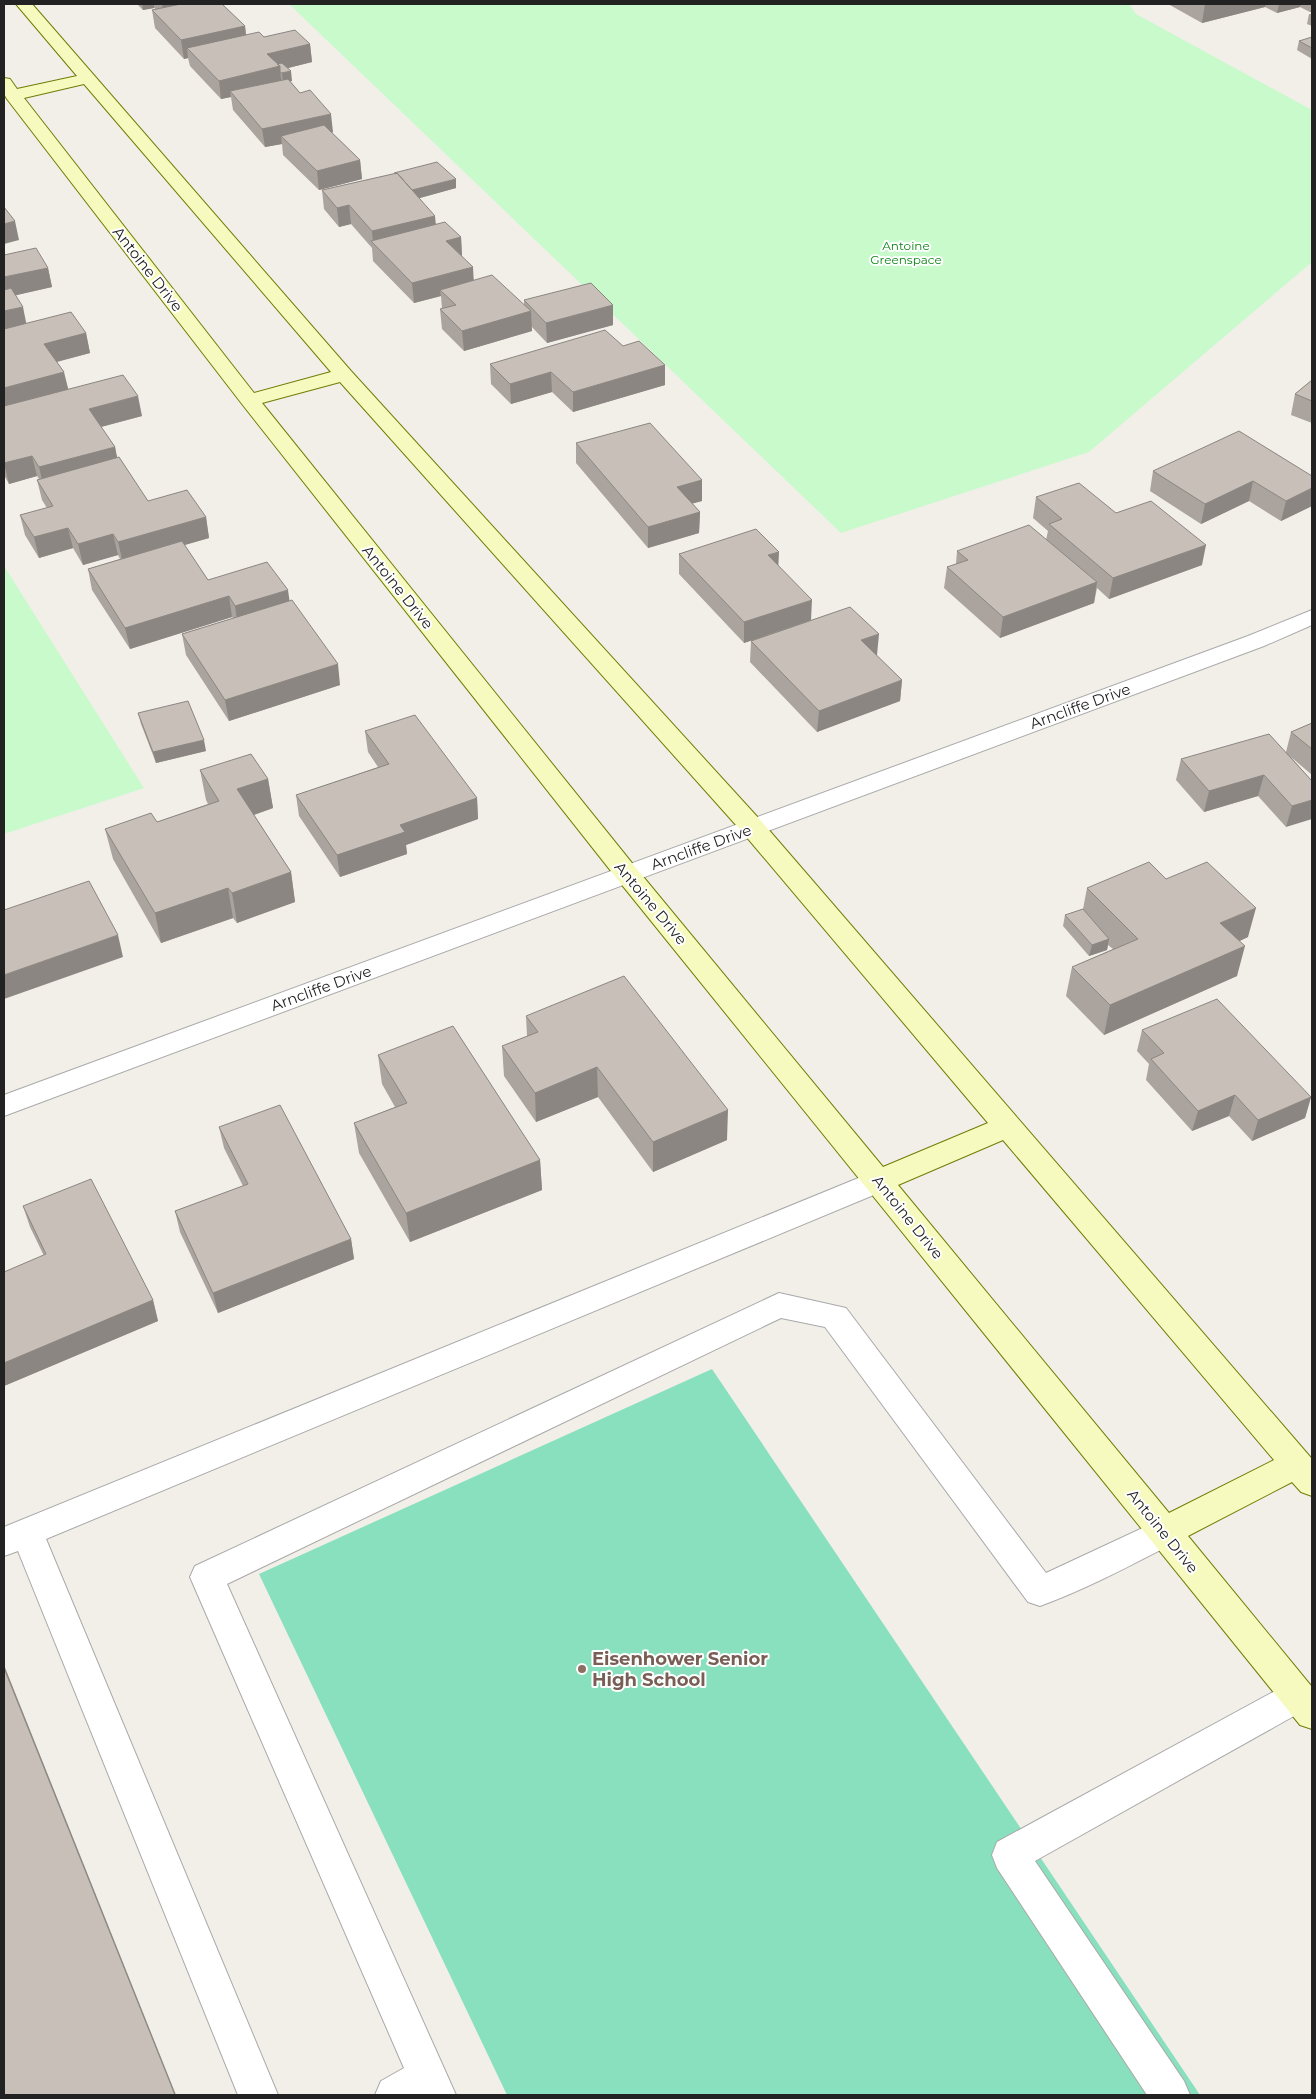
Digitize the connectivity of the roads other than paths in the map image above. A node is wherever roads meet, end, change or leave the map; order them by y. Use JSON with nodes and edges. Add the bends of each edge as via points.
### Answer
{"nodes":[{"id":1,"x":24,"y":4,"type":"edge"},
{"id":2,"x":89,"y":78,"type":"junction"},
{"id":3,"x":9,"y":89,"type":"edge"},
{"id":4,"x":344,"y":375,"type":"junction"},
{"id":5,"x":249,"y":400,"type":"junction"},
{"id":6,"x":1312,"y":617,"type":"edge"},
{"id":7,"x":753,"y":828,"type":"junction"},
{"id":8,"x":627,"y":874,"type":"junction"},
{"id":9,"x":4,"y":1106,"type":"edge"},
{"id":10,"x":1008,"y":1126,"type":"junction"},
{"id":11,"x":878,"y":1181,"type":"junction"},
{"id":12,"x":1305,"y":1473,"type":"edge"},
{"id":13,"x":1164,"y":1532,"type":"junction"},
{"id":14,"x":16,"y":1537,"type":"edge"},
{"id":15,"x":1305,"y":1704,"type":"edge"},
{"id":16,"x":432,"y":2086,"type":"edge"},
{"id":17,"x":258,"y":2095,"type":"edge"},
{"id":18,"x":396,"y":2095,"type":"edge"},
{"id":19,"x":1170,"y":2095,"type":"edge"}],
"edges":[{"from":1,"to":2,"type":"main road"},
{"from":2,"to":3,"type":"main road"},
{"from":2,"to":4,"type":"main road"},
{"from":3,"to":5,"type":"main road","name":"Antoine Drive"},
{"from":4,"to":5,"type":"main road"},
{"from":4,"to":7,"type":"main road"},
{"from":5,"to":8,"type":"main road","name":"Antoine Drive"},
{"from":6,"to":7,"type":"street","name":"Arncliffe Drive"},
{"from":7,"to":8,"type":"street","name":"Arncliffe Drive"},
{"from":7,"to":10,"type":"main road"},
{"from":8,"to":9,"type":"street","name":"Arncliffe Drive"},
{"from":8,"to":11,"type":"main road","name":"Antoine Drive"},
{"from":10,"to":11,"type":"main road"},
{"from":10,"to":12,"type":"main road"},
{"from":11,"to":13,"type":"main road","name":"Antoine Drive"},
{"from":11,"to":14,"type":"street"},
{"from":12,"to":13,"type":"main road"},
{"from":13,"to":15,"type":"main road","name":"Antoine Drive"},
{"from":13,"to":16,"type":"street","via":[[1040,1591],[835,1317],[778,1305],[208,1577]]},
{"from":14,"to":17,"type":"street"},
{"from":15,"to":19,"type":"street","via":[[1010,1855]]},
{"from":16,"to":18,"type":"street"}]}
